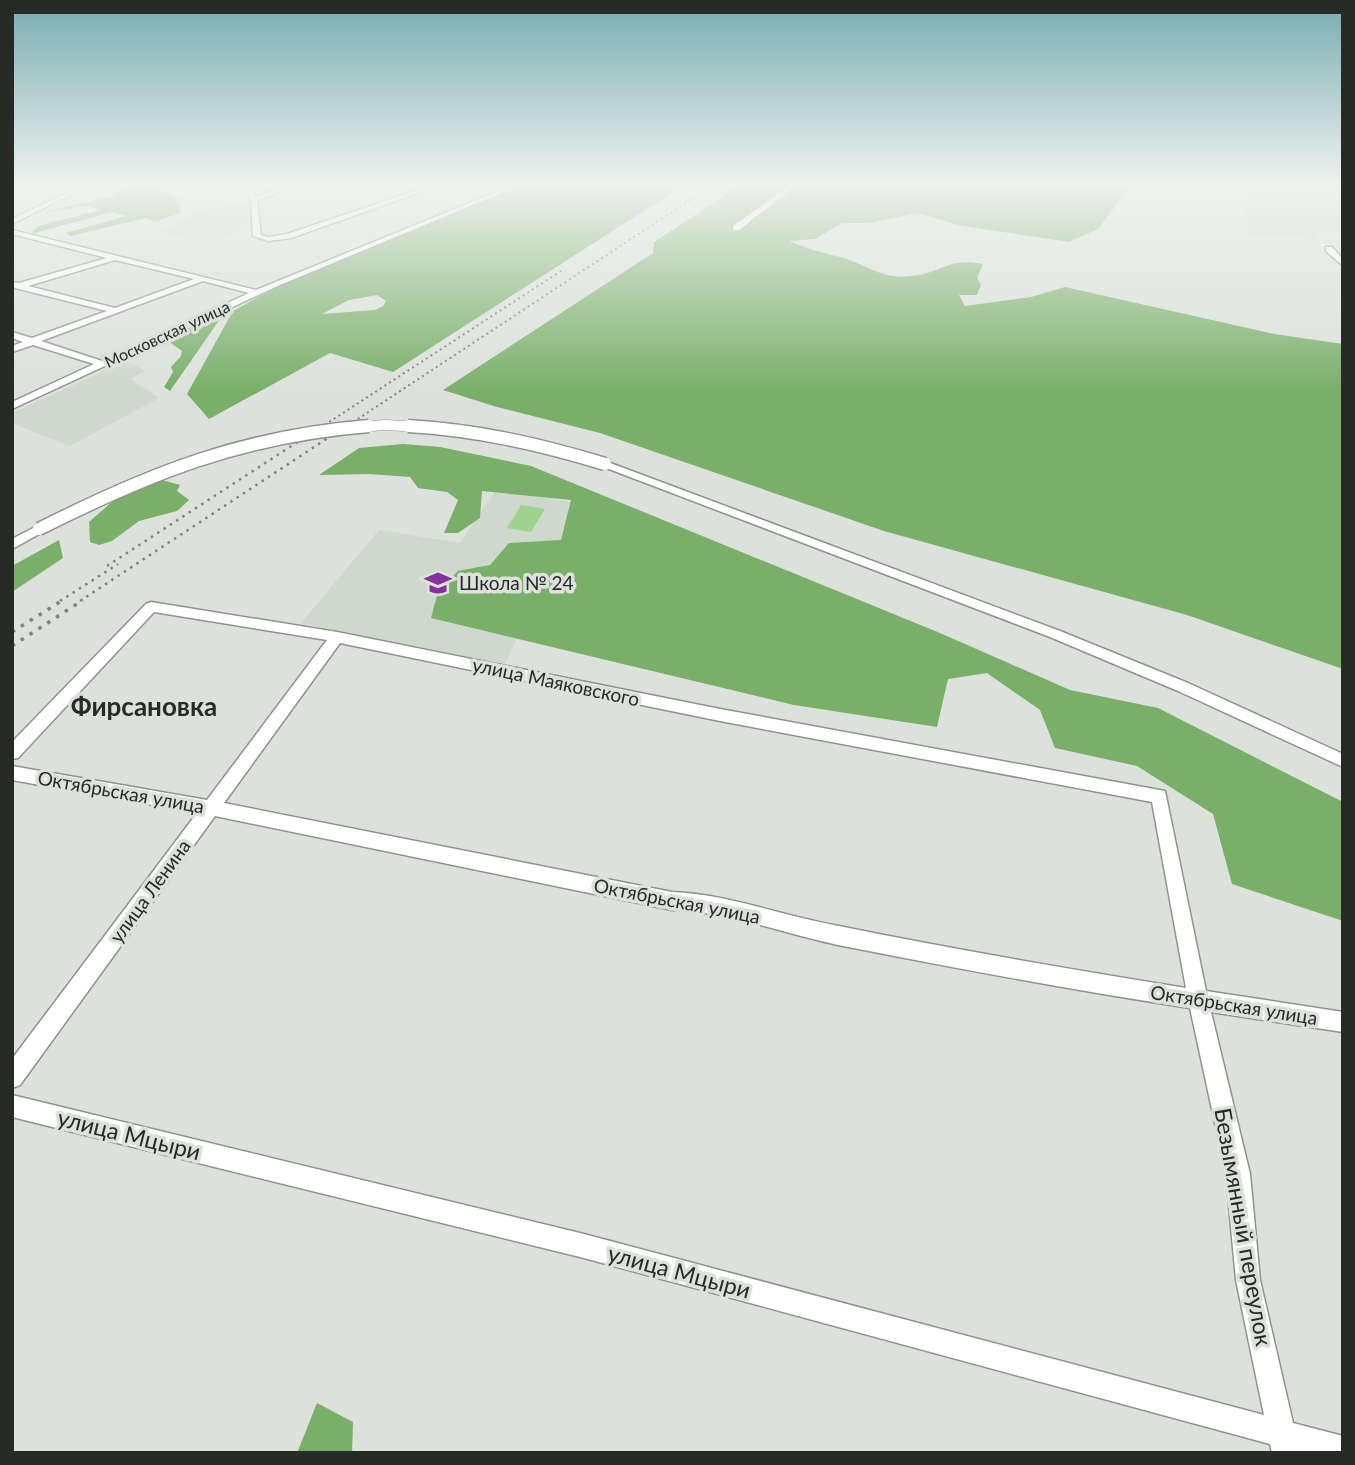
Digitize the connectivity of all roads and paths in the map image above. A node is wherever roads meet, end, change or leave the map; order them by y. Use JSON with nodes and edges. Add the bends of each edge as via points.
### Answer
{"nodes":[{"id":1,"x":96,"y":253,"type":"edge"},
{"id":2,"x":351,"y":253,"type":"edge"},
{"id":3,"x":114,"y":258,"type":"junction"},
{"id":4,"x":202,"y":279,"type":"junction"},
{"id":5,"x":14,"y":286,"type":"edge"},
{"id":6,"x":256,"y":292,"type":"junction"},
{"id":7,"x":116,"y":311,"type":"junction"},
{"id":8,"x":12,"y":335,"type":"edge"},
{"id":9,"x":34,"y":342,"type":"junction"},
{"id":10,"x":12,"y":349,"type":"edge"},
{"id":11,"x":103,"y":364,"type":"junction"},
{"id":12,"x":12,"y":406,"type":"edge"},
{"id":13,"x":12,"y":545,"type":"edge"},
{"id":14,"x":337,"y":637,"type":"junction"},
{"id":15,"x":12,"y":753,"type":"edge"},
{"id":16,"x":1343,"y":761,"type":"edge"},
{"id":17,"x":12,"y":773,"type":"edge"},
{"id":18,"x":1160,"y":796,"type":"joint"},
{"id":19,"x":211,"y":808,"type":"junction"},
{"id":20,"x":1198,"y":999,"type":"junction"},
{"id":21,"x":1343,"y":1022,"type":"edge"},
{"id":22,"x":12,"y":1077,"type":"edge"},
{"id":23,"x":12,"y":1106,"type":"edge"},
{"id":24,"x":1285,"y":1443,"type":"edge"},
{"id":25,"x":1343,"y":1450,"type":"edge"}],
"edges":[{"from":1,"to":3,"type":"street"},
{"from":2,"to":6,"type":"street","name":"Московская улица"},
{"from":3,"to":4,"type":"street"},
{"from":3,"to":5,"type":"street"},
{"from":4,"to":6,"type":"street"},
{"from":4,"to":7,"type":"street"},
{"from":5,"to":7,"type":"street"},
{"from":6,"to":11,"type":"street","name":"Московская улица"},
{"from":7,"to":9,"type":"street"},
{"from":8,"to":9,"type":"street"},
{"from":9,"to":10,"type":"street"},
{"from":9,"to":11,"type":"street"},
{"from":11,"to":12,"type":"street","name":"Московская улица"},
{"from":13,"to":16,"type":"street","bridge":true,"via":[[97,497],[153,472],[253,441],[310,430],[392,425],[466,428],[522,437],[1055,634]]},
{"from":14,"to":15,"type":"street","name":"улица Маяковского","via":[[151,607]]},
{"from":14,"to":18,"type":"street","name":"улица Маяковского","via":[[720,715]]},
{"from":14,"to":19,"type":"street","name":"улица Ленина"},
{"from":17,"to":19,"type":"street","name":"Октябрьская улица"},
{"from":18,"to":20,"type":"street","name":"Безымянный переулок"},
{"from":19,"to":20,"type":"street","name":"Октябрьская улица","via":[[659,899],[699,902],[1021,972]]},
{"from":19,"to":22,"type":"street","name":"улица Ленина"},
{"from":20,"to":21,"type":"street","name":"Октябрьская улица"},
{"from":20,"to":24,"type":"street","name":"Безымянный переулок","via":[[1238,1174],[1248,1280]]},
{"from":23,"to":24,"type":"street","name":"улица Мцыри","via":[[584,1246]]},
{"from":24,"to":25,"type":"street","name":"улица Мцыри"}]}
